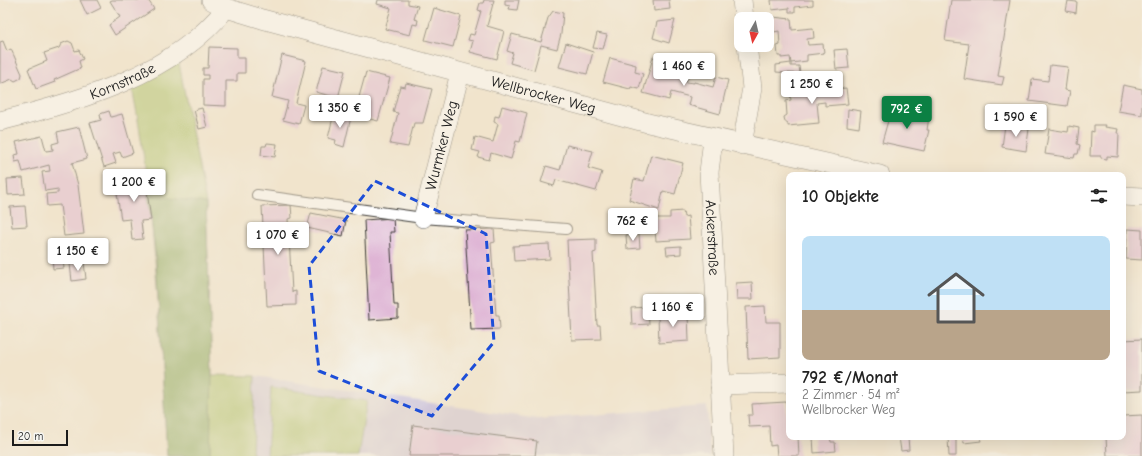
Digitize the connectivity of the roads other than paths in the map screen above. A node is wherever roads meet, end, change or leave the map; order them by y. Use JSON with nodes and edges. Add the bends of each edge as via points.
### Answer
{"nodes":[{"id":1,"x":742,"y":0,"type":"edge"},
{"id":2,"x":219,"y":4,"type":"edge"},
{"id":3,"x":743,"y":12,"type":"edge"},
{"id":4,"x":748,"y":52,"type":"edge"},
{"id":5,"x":460,"y":73,"type":"junction"},
{"id":6,"x":0,"y":121,"type":"edge"},
{"id":7,"x":713,"y":139,"type":"junction"},
{"id":8,"x":742,"y":145,"type":"junction"},
{"id":9,"x":866,"y":172,"type":"edge"},
{"id":10,"x":257,"y":195,"type":"dead end"},
{"id":11,"x":1126,"y":196,"type":"edge"},
{"id":12,"x":1142,"y":197,"type":"edge"},
{"id":13,"x":423,"y":218,"type":"junction"},
{"id":14,"x":566,"y":229,"type":"dead end"},
{"id":15,"x":786,"y":383,"type":"edge"},
{"id":16,"x":720,"y":385,"type":"junction"},
{"id":17,"x":724,"y":456,"type":"edge"}],
"edges":[{"from":1,"to":3,"type":"street"},
{"from":2,"to":5,"type":"street","name":"Wellbrocker Weg","via":[[262,19]]},
{"from":2,"to":6,"type":"street","name":"Kornstraße","via":[[216,21],[191,43],[127,82]]},
{"from":4,"to":8,"type":"street","via":[[752,88]]},
{"from":5,"to":7,"type":"street","name":"Wellbrocker Weg"},
{"from":5,"to":13,"type":"street","name":"Wurmker Weg"},
{"from":7,"to":8,"type":"street","name":"Wellbrocker Weg"},
{"from":7,"to":16,"type":"street","name":"Ackerstraße","via":[[709,172]]},
{"from":8,"to":9,"type":"street","name":"Wellbrocker Weg"},
{"from":10,"to":13,"type":"lane"},
{"from":11,"to":12,"type":"street"},
{"from":13,"to":14,"type":"lane"},
{"from":15,"to":16,"type":"street"},
{"from":16,"to":17,"type":"street","name":"Ackerstraße"}]}
